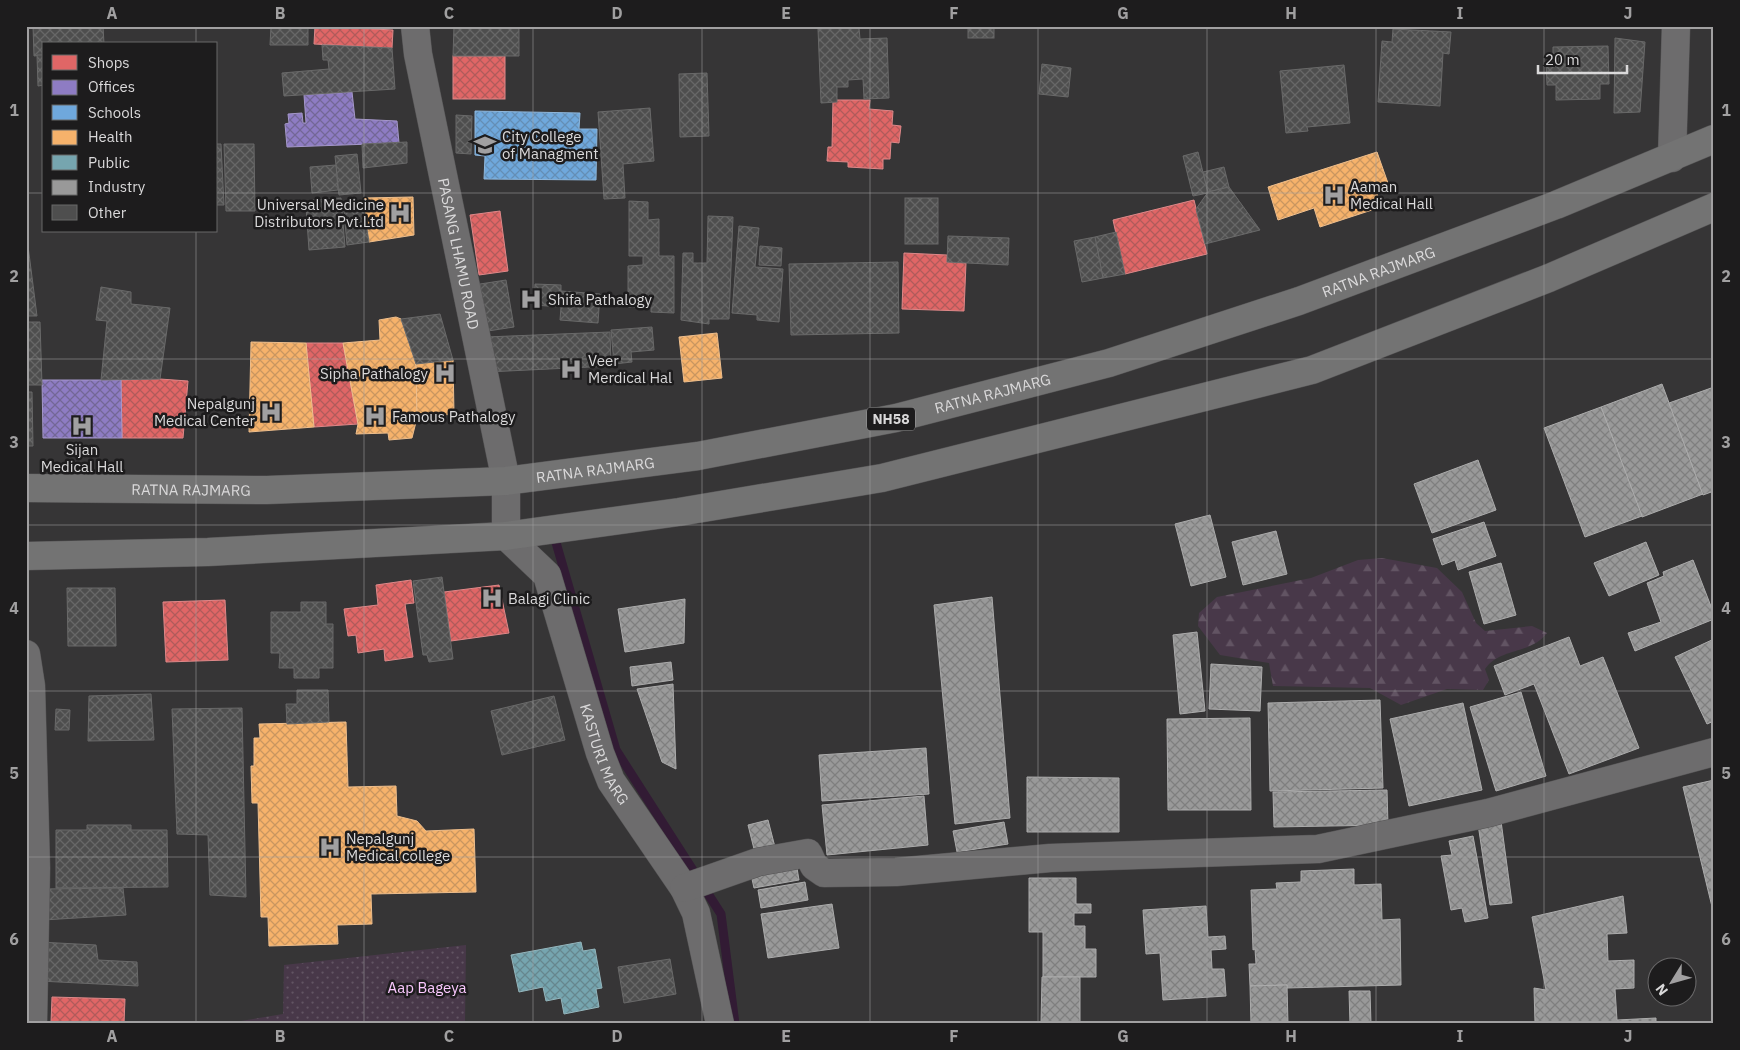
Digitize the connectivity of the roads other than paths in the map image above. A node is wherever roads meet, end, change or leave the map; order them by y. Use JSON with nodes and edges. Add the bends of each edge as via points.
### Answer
{"nodes":[{"id":1,"x":416,"y":26,"type":"edge"},
{"id":2,"x":1676,"y":26,"type":"edge"},
{"id":3,"x":1714,"y":139,"type":"edge"},
{"id":4,"x":1672,"y":158,"type":"junction"},
{"id":5,"x":1714,"y":207,"type":"edge"},
{"id":6,"x":506,"y":481,"type":"junction"},
{"id":7,"x":26,"y":488,"type":"edge"},
{"id":8,"x":506,"y":536,"type":"junction"},
{"id":9,"x":26,"y":556,"type":"edge"},
{"id":10,"x":26,"y":654,"type":"edge"},
{"id":11,"x":1714,"y":752,"type":"edge"},
{"id":12,"x":684,"y":888,"type":"junction"},
{"id":13,"x":31,"y":1013,"type":"edge"},
{"id":14,"x":720,"y":1024,"type":"edge"}],
"edges":[{"from":1,"to":6,"type":"street","name":"PASANG LHAMU ROAD","via":[[418,54]]},
{"from":2,"to":4,"type":"street"},
{"from":3,"to":4,"type":"highway","name":"RATNA RAJMARG","number":"NH58"},
{"from":4,"to":6,"type":"highway","name":"RATNA RAJMARG","number":"NH58","via":[[1556,206],[1299,301],[1109,363],[887,420],[698,456]]},
{"from":5,"to":8,"type":"highway","via":[[1549,278],[1312,370],[882,478],[679,512]]},
{"from":6,"to":7,"type":"highway","name":"RATNA RAJMARG","number":"NH58","via":[[267,490]]},
{"from":6,"to":8,"type":"street"},
{"from":8,"to":9,"type":"highway","via":[[208,552]]},
{"from":8,"to":12,"type":"street","name":"KASTURI MARG","via":[[547,575],[611,781]]},
{"from":10,"to":13,"type":"street","via":[[31,686],[36,868]]},
{"from":11,"to":12,"type":"street","via":[[1488,814],[1318,849],[1050,858],[896,872],[824,873],[814,866],[808,853],[758,862]]},
{"from":12,"to":14,"type":"street","name":"KASTURI MARG","via":[[696,913]]}]}
